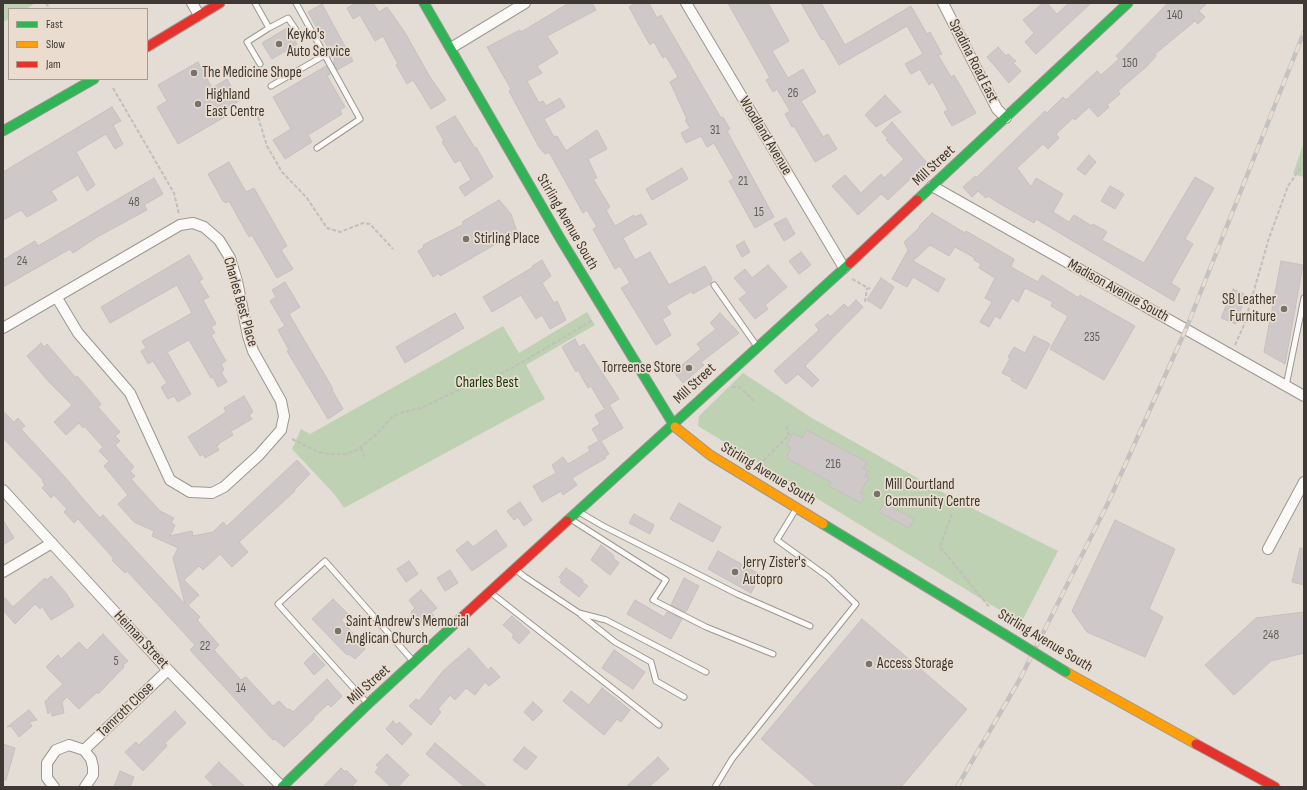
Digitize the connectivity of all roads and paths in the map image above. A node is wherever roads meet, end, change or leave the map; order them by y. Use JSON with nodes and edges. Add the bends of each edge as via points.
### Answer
{"nodes":[{"id":1,"x":192,"y":3,"type":"edge"},
{"id":2,"x":220,"y":3,"type":"edge"},
{"id":3,"x":255,"y":3,"type":"edge"},
{"id":4,"x":296,"y":3,"type":"edge"},
{"id":5,"x":424,"y":3,"type":"edge"},
{"id":6,"x":525,"y":3,"type":"edge"},
{"id":7,"x":686,"y":3,"type":"edge"},
{"id":8,"x":943,"y":3,"type":"edge"},
{"id":9,"x":1128,"y":3,"type":"edge"},
{"id":10,"x":199,"y":15,"type":"junction"},
{"id":11,"x":269,"y":28,"type":"junction"},
{"id":12,"x":296,"y":30,"type":"dead end"},
{"id":13,"x":148,"y":46,"type":"edge"},
{"id":14,"x":450,"y":48,"type":"junction"},
{"id":15,"x":325,"y":55,"type":"junction"},
{"id":16,"x":260,"y":64,"type":"dead end"},
{"id":17,"x":92,"y":80,"type":"edge"},
{"id":18,"x":271,"y":86,"type":"dead end"},
{"id":19,"x":113,"y":88,"type":"dead end"},
{"id":20,"x":258,"y":117,"type":"dead end"},
{"id":21,"x":1006,"y":118,"type":"junction"},
{"id":22,"x":3,"y":131,"type":"edge"},
{"id":23,"x":317,"y":148,"type":"dead end"},
{"id":24,"x":1304,"y":163,"type":"edge"},
{"id":25,"x":932,"y":186,"type":"junction"},
{"id":26,"x":180,"y":225,"type":"junction"},
{"id":27,"x":393,"y":249,"type":"dead end"},
{"id":28,"x":846,"y":272,"type":"junction"},
{"id":29,"x":714,"y":286,"type":"dead end"},
{"id":30,"x":867,"y":288,"type":"junction"},
{"id":31,"x":870,"y":289,"type":"dead end"},
{"id":32,"x":57,"y":298,"type":"junction"},
{"id":33,"x":1304,"y":298,"type":"edge"},
{"id":34,"x":865,"y":302,"type":"dead end"},
{"id":35,"x":594,"y":320,"type":"dead end"},
{"id":36,"x":3,"y":328,"type":"edge"},
{"id":37,"x":757,"y":346,"type":"junction"},
{"id":38,"x":1234,"y":347,"type":"dead end"},
{"id":39,"x":1286,"y":386,"type":"junction"},
{"id":40,"x":728,"y":387,"type":"dead end"},
{"id":41,"x":1304,"y":396,"type":"edge"},
{"id":42,"x":754,"y":400,"type":"dead end"},
{"id":43,"x":672,"y":425,"type":"junction"},
{"id":44,"x":786,"y":426,"type":"dead end"},
{"id":45,"x":292,"y":439,"type":"dead end"},
{"id":46,"x":361,"y":448,"type":"junction"},
{"id":47,"x":365,"y":460,"type":"dead end"},
{"id":48,"x":759,"y":465,"type":"dead end"},
{"id":49,"x":1304,"y":482,"type":"edge"},
{"id":50,"x":3,"y":490,"type":"edge"},
{"id":51,"x":797,"y":508,"type":"junction"},
{"id":52,"x":578,"y":511,"type":"junction"},
{"id":53,"x":952,"y":514,"type":"dead end"},
{"id":54,"x":570,"y":519,"type":"junction"},
{"id":55,"x":52,"y":543,"type":"junction"},
{"id":56,"x":1268,"y":548,"type":"dead end"},
{"id":57,"x":516,"y":569,"type":"junction"},
{"id":58,"x":3,"y":572,"type":"edge"},
{"id":59,"x":490,"y":592,"type":"junction"},
{"id":60,"x":990,"y":608,"type":"dead end"},
{"id":61,"x":579,"y":613,"type":"junction"},
{"id":62,"x":810,"y":626,"type":"dead end"},
{"id":63,"x":773,"y":654,"type":"dead end"},
{"id":64,"x":414,"y":662,"type":"junction"},
{"id":65,"x":168,"y":670,"type":"junction"},
{"id":66,"x":706,"y":672,"type":"dead end"},
{"id":67,"x":684,"y":697,"type":"dead end"},
{"id":68,"x":368,"y":704,"type":"junction"},
{"id":69,"x":659,"y":725,"type":"dead end"},
{"id":70,"x":84,"y":750,"type":"junction"},
{"id":71,"x":54,"y":787,"type":"edge"},
{"id":72,"x":85,"y":787,"type":"edge"},
{"id":73,"x":282,"y":787,"type":"edge"},
{"id":74,"x":715,"y":787,"type":"edge"},
{"id":75,"x":1275,"y":787,"type":"edge"}],
"edges":[{"from":1,"to":10,"type":"street"},
{"from":2,"to":10,"type":"street"},
{"from":3,"to":11,"type":"lane"},
{"from":4,"to":15,"type":"lane"},
{"from":5,"to":14,"type":"street","name":"Stirling Avenue South"},
{"from":6,"to":14,"type":"street"},
{"from":7,"to":28,"type":"street","name":"Woodland Avenue"},
{"from":8,"to":21,"type":"street","name":"Spadina Road East","via":[[997,109]]},
{"from":9,"to":21,"type":"street","name":"Mill Street"},
{"from":10,"to":13,"type":"street"},
{"from":11,"to":12,"type":"lane","via":[[288,18]]},
{"from":11,"to":16,"type":"lane","via":[[247,42]]},
{"from":14,"to":43,"type":"street","name":"Stirling Avenue South"},
{"from":15,"to":18,"type":"lane"},
{"from":15,"to":23,"type":"lane","via":[[360,119]]},
{"from":17,"to":22,"type":"street"},
{"from":19,"to":26,"type":"path","via":[[174,193],[179,208]]},
{"from":20,"to":27,"type":"path","via":[[267,146],[282,172],[307,198],[327,228],[340,232],[362,224],[370,224]]},
{"from":21,"to":25,"type":"street","name":"Mill Street"},
{"from":24,"to":38,"type":"path","via":[[1288,186],[1269,238],[1244,325]]},
{"from":25,"to":28,"type":"street","name":"Mill Street"},
{"from":25,"to":39,"type":"street","name":"Madison Avenue South"},
{"from":26,"to":32,"type":"street"},
{"from":26,"to":32,"type":"street","name":"Charles Best Place","via":[[193,223],[204,227],[219,240],[230,258],[253,351],[281,401],[284,416],[281,430],[259,455],[224,487],[212,493],[190,492],[170,480],[130,393],[78,333]]},
{"from":28,"to":30,"type":"path"},
{"from":28,"to":37,"type":"street","name":"Mill Street"},
{"from":29,"to":37,"type":"lane"},
{"from":30,"to":31,"type":"path"},
{"from":30,"to":34,"type":"path"},
{"from":32,"to":36,"type":"street"},
{"from":33,"to":39,"type":"lane"},
{"from":35,"to":46,"type":"path","via":[[483,382],[456,391],[421,408],[392,417]]},
{"from":37,"to":43,"type":"street","name":"Mill Street"},
{"from":39,"to":41,"type":"street","name":"Madison Avenue South"},
{"from":40,"to":42,"type":"path","via":[[739,387]]},
{"from":43,"to":51,"type":"street","name":"Stirling Avenue South","via":[[710,455]]},
{"from":43,"to":52,"type":"street","name":"Mill Street"},
{"from":44,"to":48,"type":"path","via":[[789,435]]},
{"from":45,"to":46,"type":"path","via":[[318,452],[331,454],[346,454]]},
{"from":46,"to":47,"type":"path"},
{"from":49,"to":56,"type":"street"},
{"from":50,"to":55,"type":"street","name":"Heiman Street"},
{"from":51,"to":74,"type":"lane","via":[[777,540],[828,577],[856,604],[732,759]]},
{"from":51,"to":75,"type":"street","name":"Stirling Avenue South","bridge":true,"via":[[1066,672]]},
{"from":52,"to":54,"type":"street","name":"Mill Street"},
{"from":52,"to":62,"type":"lane","via":[[737,594]]},
{"from":53,"to":60,"type":"path","via":[[940,547]]},
{"from":54,"to":57,"type":"street","name":"Mill Street"},
{"from":54,"to":63,"type":"lane","via":[[666,580],[653,600],[706,627]]},
{"from":55,"to":58,"type":"street"},
{"from":55,"to":65,"type":"street","name":"Heiman Street"},
{"from":57,"to":59,"type":"street","name":"Mill Street"},
{"from":57,"to":61,"type":"lane"},
{"from":59,"to":64,"type":"street","name":"Mill Street"},
{"from":59,"to":69,"type":"lane"},
{"from":61,"to":66,"type":"lane","via":[[606,620]]},
{"from":61,"to":67,"type":"lane","via":[[615,642],[651,662],[656,681]]},
{"from":64,"to":68,"type":"street","name":"Mill Street"},
{"from":64,"to":68,"type":"lane","via":[[324,561],[278,604]]},
{"from":65,"to":70,"type":"street","name":"Tamroth Close"},
{"from":65,"to":73,"type":"street","name":"Heiman Street"},
{"from":68,"to":73,"type":"street","name":"Mill Street"},
{"from":70,"to":71,"type":"street","name":"Tamroth Close","via":[[69,745],[56,750],[50,756],[46,769]]},
{"from":70,"to":72,"type":"street","name":"Tamroth Close","via":[[93,767],[93,775]]}]}
